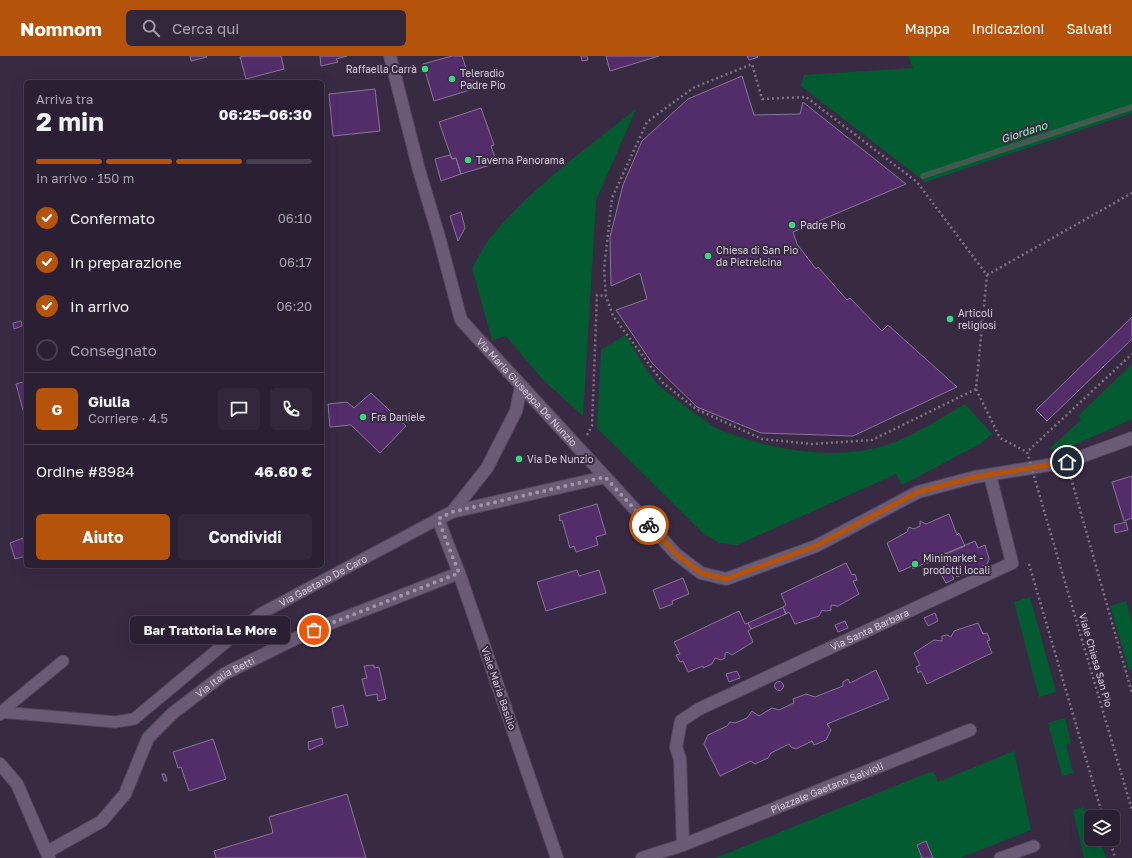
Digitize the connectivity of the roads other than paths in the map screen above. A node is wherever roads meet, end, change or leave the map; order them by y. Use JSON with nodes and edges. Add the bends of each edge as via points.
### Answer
{"nodes":[{"id":1,"x":390,"y":56,"type":"edge"},
{"id":2,"x":521,"y":387,"type":"junction"},
{"id":3,"x":1132,"y":438,"type":"edge"},
{"id":4,"x":990,"y":475,"type":"junction"},
{"id":5,"x":605,"y":477,"type":"junction"},
{"id":6,"x":452,"y":512,"type":"junction"},
{"id":7,"x":438,"y":519,"type":"junction"},
{"id":8,"x":459,"y":573,"type":"junction"},
{"id":9,"x":63,"y":661,"type":"dead end"},
{"id":10,"x":0,"y":713,"type":"edge"},
{"id":11,"x":970,"y":730,"type":"dead end"},
{"id":12,"x":0,"y":764,"type":"edge"},
{"id":13,"x":684,"y":845,"type":"junction"},
{"id":14,"x":1034,"y":846,"type":"dead end"},
{"id":15,"x":48,"y":855,"type":"edge"},
{"id":16,"x":557,"y":858,"type":"edge"},
{"id":17,"x":642,"y":858,"type":"edge"},
{"id":18,"x":1000,"y":858,"type":"edge"}],
"edges":[{"from":1,"to":2,"type":"street","name":"Via Maria Giuseppa De Nunzio","via":[[461,320]]},
{"from":2,"to":5,"type":"street","name":"Via Maria Giuseppa De Nunzio"},
{"from":2,"to":6,"type":"street","via":[[516,411],[487,468]]},
{"from":3,"to":4,"type":"street","name":"Via Maria Giuseppa De Nunzio","via":[[1067,462]]},
{"from":4,"to":5,"type":"street","name":"Via Maria Giuseppa De Nunzio","via":[[918,492],[816,546],[726,579],[701,573],[676,554]]},
{"from":4,"to":13,"type":"street","name":"Via Santa Barbara","via":[[1012,563],[699,709],[681,721],[676,747],[680,759]]},
{"from":5,"to":6,"type":"street"},
{"from":6,"to":7,"type":"street"},
{"from":7,"to":8,"type":"street","name":"Viale Maria Basilio"},
{"from":7,"to":10,"type":"lane","name":"Via Gaetano De Caro","via":[[260,614],[134,719],[115,722]]},
{"from":8,"to":15,"type":"street","name":"Via Italia Betti","via":[[314,630],[224,674],[173,713],[148,738],[125,794],[102,821]]},
{"from":8,"to":16,"type":"street","name":"Viale Maria Basilio"},
{"from":9,"to":10,"type":"lane"},
{"from":11,"to":13,"type":"street","name":"Piazzale Gaetano Salvioli"},
{"from":12,"to":15,"type":"street","via":[[17,784]]},
{"from":13,"to":17,"type":"street","name":"Piazzale Gaetano Salvioli"},
{"from":14,"to":18,"type":"lane"}]}
